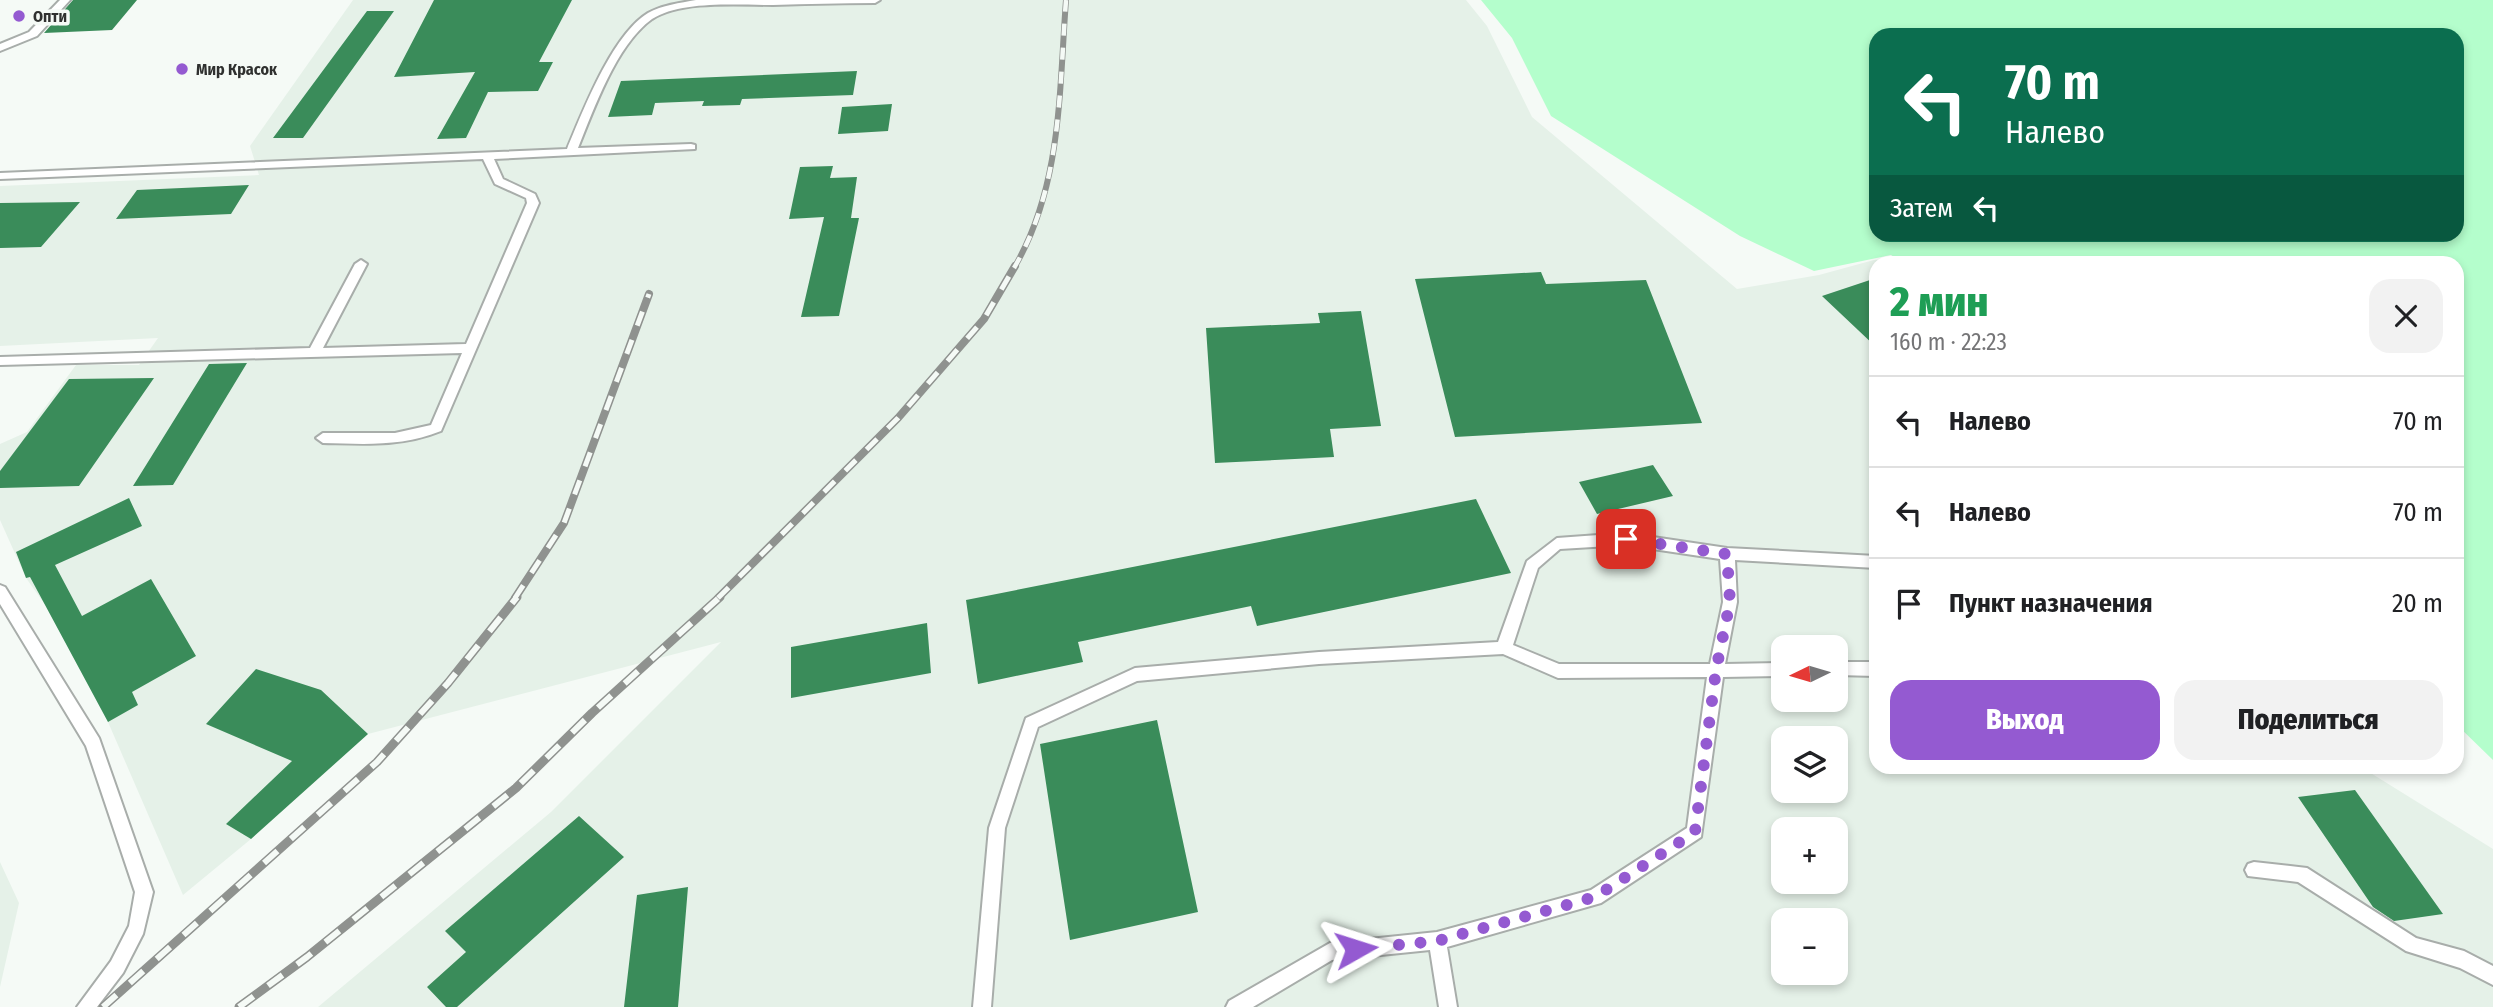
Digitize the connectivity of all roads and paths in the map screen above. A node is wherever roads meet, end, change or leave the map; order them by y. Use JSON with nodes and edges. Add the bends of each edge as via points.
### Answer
{"nodes":[{"id":1,"x":65,"y":0,"type":"edge"},
{"id":2,"x":875,"y":0,"type":"edge"},
{"id":3,"x":0,"y":48,"type":"edge"},
{"id":4,"x":691,"y":147,"type":"dead end"},
{"id":5,"x":571,"y":152,"type":"junction"},
{"id":6,"x":488,"y":156,"type":"junction"},
{"id":7,"x":0,"y":176,"type":"edge"},
{"id":8,"x":361,"y":264,"type":"dead end"},
{"id":9,"x":470,"y":348,"type":"junction"},
{"id":10,"x":314,"y":352,"type":"junction"},
{"id":11,"x":0,"y":360,"type":"edge"},
{"id":12,"x":323,"y":438,"type":"dead end"},
{"id":13,"x":1727,"y":554,"type":"junction"},
{"id":14,"x":1869,"y":562,"type":"edge"},
{"id":15,"x":0,"y":591,"type":"edge"},
{"id":16,"x":1504,"y":648,"type":"junction"},
{"id":17,"x":1848,"y":669,"type":"edge"},
{"id":18,"x":1869,"y":669,"type":"edge"},
{"id":19,"x":1716,"y":670,"type":"junction"},
{"id":20,"x":1771,"y":670,"type":"edge"},
{"id":21,"x":2254,"y":870,"type":"dead end"},
{"id":22,"x":1437,"y":941,"type":"junction"},
{"id":23,"x":2493,"y":976,"type":"edge"},
{"id":24,"x":86,"y":1007,"type":"edge"},
{"id":25,"x":982,"y":1007,"type":"edge"},
{"id":26,"x":1235,"y":1007,"type":"edge"},
{"id":27,"x":1448,"y":1007,"type":"edge"}],
"edges":[{"from":1,"to":3,"type":"lane","via":[[33,34]]},
{"from":2,"to":5,"type":"lane","via":[[696,3],[648,18],[619,55],[589,107]]},
{"from":4,"to":5,"type":"lane"},
{"from":5,"to":6,"type":"lane"},
{"from":6,"to":7,"type":"lane"},
{"from":6,"to":9,"type":"lane","via":[[494,177],[531,196],[533,203]]},
{"from":8,"to":10,"type":"lane"},
{"from":9,"to":10,"type":"lane"},
{"from":9,"to":12,"type":"lane","via":[[436,428],[408,437]]},
{"from":10,"to":11,"type":"lane"},
{"from":13,"to":14,"type":"lane"},
{"from":13,"to":16,"type":"lane","via":[[1626,539],[1557,544],[1532,565]]},
{"from":13,"to":19,"type":"lane","via":[[1730,602]]},
{"from":15,"to":24,"type":"lane","via":[[93,743],[144,892],[137,928]]},
{"from":16,"to":19,"type":"lane","via":[[1558,671]]},
{"from":16,"to":25,"type":"lane","via":[[1319,658],[1135,675],[1032,723],[997,828]]},
{"from":17,"to":18,"type":"lane"},
{"from":19,"to":20,"type":"lane"},
{"from":19,"to":22,"type":"lane","via":[[1695,832],[1595,897]]},
{"from":21,"to":23,"type":"lane","via":[[2301,874],[2412,944],[2465,960]]},
{"from":22,"to":26,"type":"lane","via":[[1330,952]]},
{"from":22,"to":27,"type":"lane"}]}
